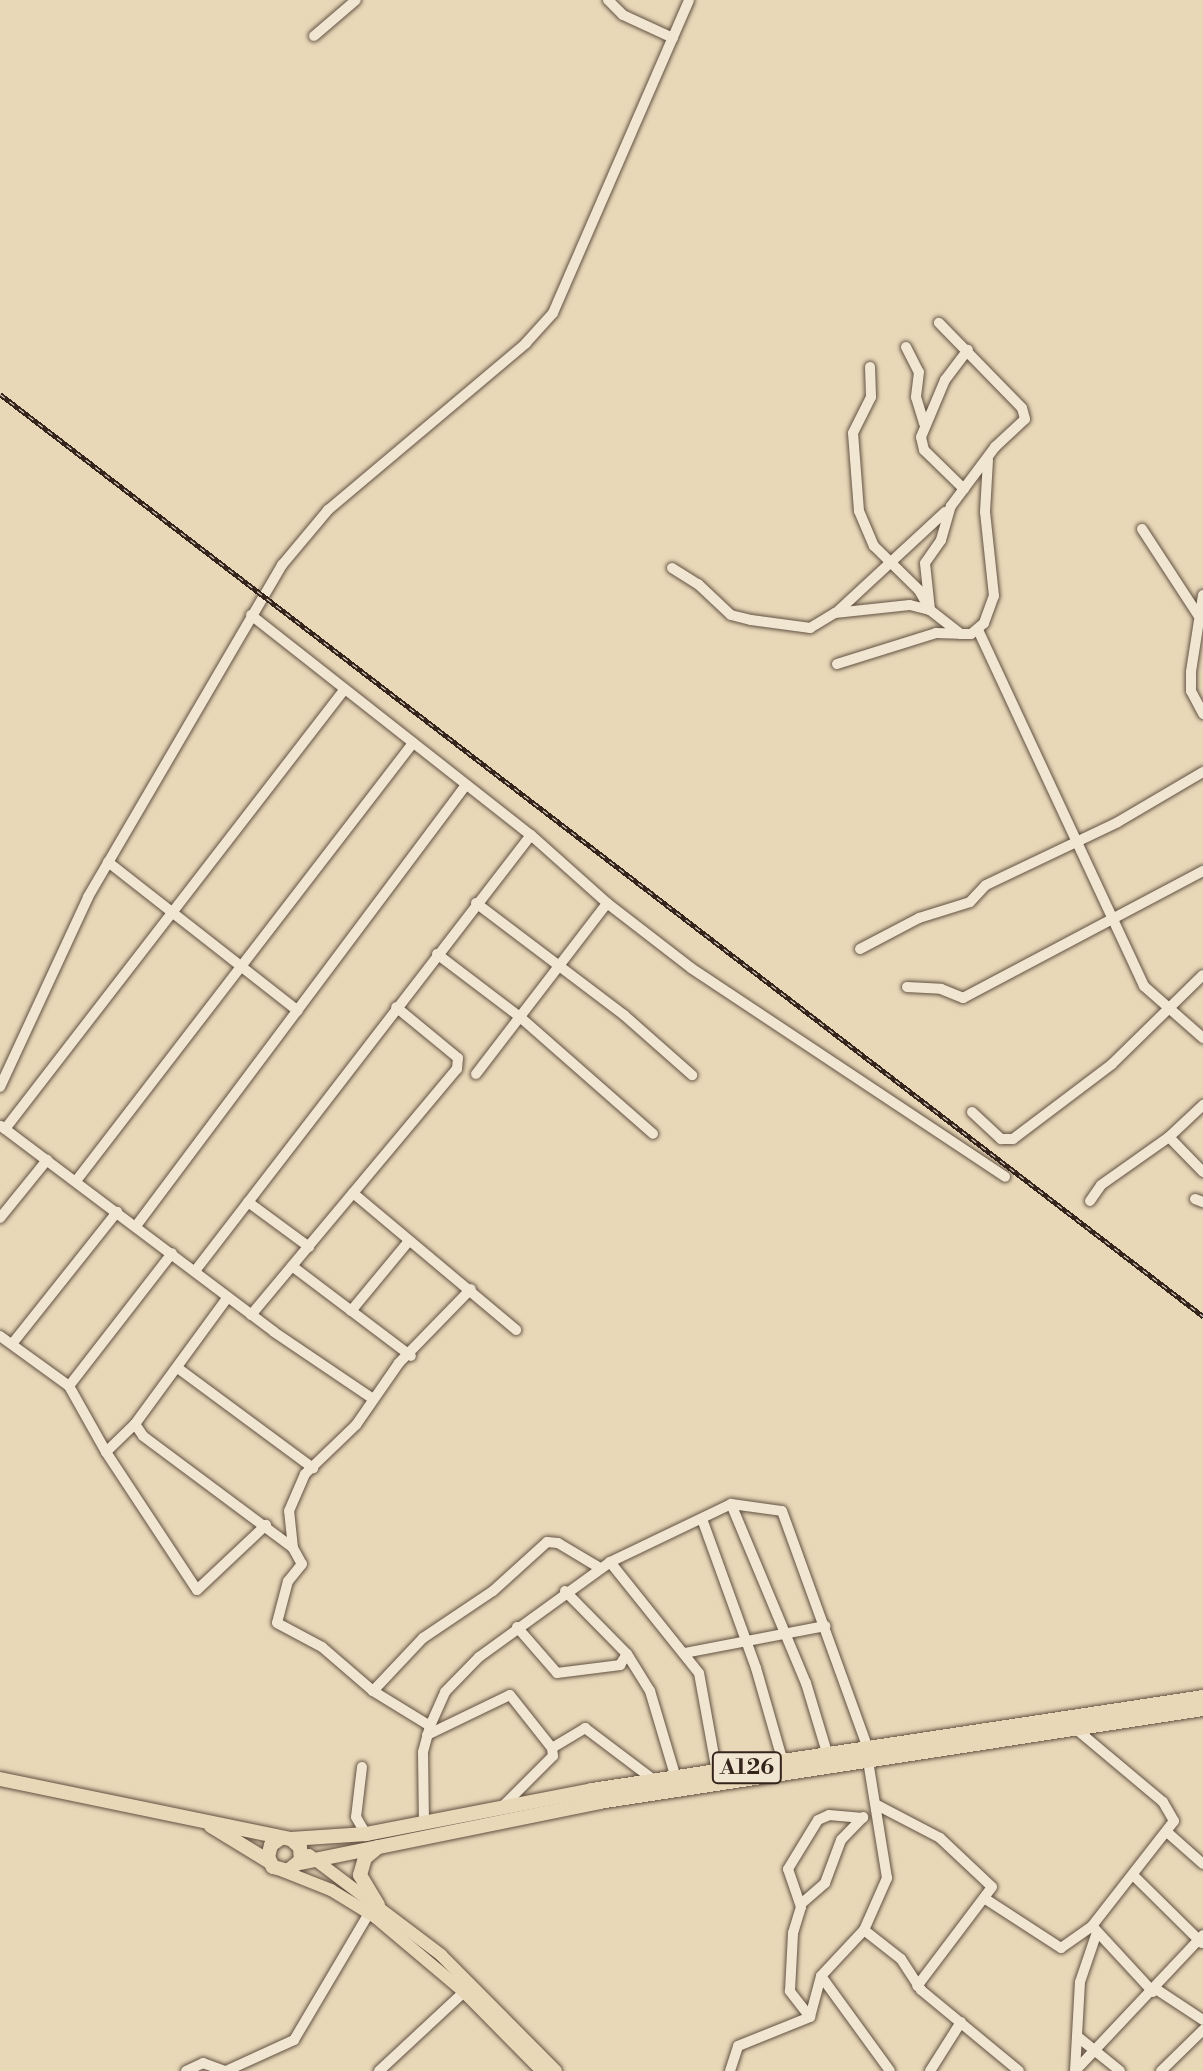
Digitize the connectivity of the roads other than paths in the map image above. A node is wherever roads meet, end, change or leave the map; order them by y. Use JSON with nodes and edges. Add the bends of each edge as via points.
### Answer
{"nodes":[{"id":1,"x":356,"y":0,"type":"edge"},
{"id":2,"x":608,"y":0,"type":"edge"},
{"id":3,"x":689,"y":0,"type":"edge"},
{"id":4,"x":314,"y":36,"type":"dead end"},
{"id":5,"x":673,"y":38,"type":"junction"},
{"id":6,"x":939,"y":323,"type":"dead end"},
{"id":7,"x":906,"y":347,"type":"dead end"},
{"id":8,"x":968,"y":350,"type":"junction"},
{"id":9,"x":870,"y":367,"type":"dead end"},
{"id":10,"x":924,"y":424,"type":"junction"},
{"id":11,"x":988,"y":457,"type":"junction"},
{"id":12,"x":964,"y":489,"type":"junction"},
{"id":13,"x":951,"y":506,"type":"junction"},
{"id":14,"x":1142,"y":529,"type":"dead end"},
{"id":15,"x":890,"y":566,"type":"junction"},
{"id":16,"x":672,"y":568,"type":"dead end"},
{"id":17,"x":1203,"y":595,"type":"edge"},
{"id":18,"x":930,"y":610,"type":"junction"},
{"id":19,"x":835,"y":613,"type":"junction"},
{"id":20,"x":251,"y":615,"type":"junction"},
{"id":21,"x":1200,"y":619,"type":"edge"},
{"id":22,"x":978,"y":630,"type":"junction"},
{"id":23,"x":961,"y":634,"type":"junction"},
{"id":24,"x":837,"y":664,"type":"dead end"},
{"id":25,"x":344,"y":690,"type":"junction"},
{"id":26,"x":1203,"y":714,"type":"edge"},
{"id":27,"x":413,"y":743,"type":"junction"},
{"id":28,"x":1203,"y":772,"type":"edge"},
{"id":29,"x":466,"y":785,"type":"junction"},
{"id":30,"x":531,"y":835,"type":"junction"},
{"id":31,"x":1077,"y":843,"type":"junction"},
{"id":32,"x":108,"y":862,"type":"junction"},
{"id":33,"x":1203,"y":871,"type":"edge"},
{"id":34,"x":476,"y":903,"type":"junction"},
{"id":35,"x":607,"y":903,"type":"junction"},
{"id":36,"x":171,"y":915,"type":"junction"},
{"id":37,"x":1113,"y":919,"type":"junction"},
{"id":38,"x":860,"y":949,"type":"dead end"},
{"id":39,"x":437,"y":954,"type":"junction"},
{"id":40,"x":561,"y":967,"type":"junction"},
{"id":41,"x":241,"y":969,"type":"junction"},
{"id":42,"x":1203,"y":975,"type":"edge"},
{"id":43,"x":907,"y":987,"type":"dead end"},
{"id":44,"x":396,"y":1007,"type":"junction"},
{"id":45,"x":1172,"y":1008,"type":"junction"},
{"id":46,"x":298,"y":1011,"type":"junction"},
{"id":47,"x":520,"y":1017,"type":"junction"},
{"id":48,"x":1203,"y":1038,"type":"edge"},
{"id":49,"x":476,"y":1074,"type":"dead end"},
{"id":50,"x":692,"y":1075,"type":"dead end"},
{"id":51,"x":0,"y":1087,"type":"edge"},
{"id":52,"x":1203,"y":1105,"type":"edge"},
{"id":53,"x":972,"y":1112,"type":"dead end"},
{"id":54,"x":2,"y":1127,"type":"edge"},
{"id":55,"x":653,"y":1134,"type":"dead end"},
{"id":56,"x":1169,"y":1137,"type":"junction"},
{"id":57,"x":47,"y":1160,"type":"junction"},
{"id":58,"x":1203,"y":1172,"type":"edge"},
{"id":59,"x":1005,"y":1177,"type":"dead end"},
{"id":60,"x":76,"y":1181,"type":"junction"},
{"id":61,"x":353,"y":1193,"type":"junction"},
{"id":62,"x":1090,"y":1201,"type":"dead end"},
{"id":63,"x":248,"y":1202,"type":"junction"},
{"id":64,"x":117,"y":1212,"type":"junction"},
{"id":65,"x":0,"y":1218,"type":"edge"},
{"id":66,"x":136,"y":1226,"type":"junction"},
{"id":67,"x":409,"y":1241,"type":"junction"},
{"id":68,"x":309,"y":1247,"type":"junction"},
{"id":69,"x":172,"y":1253,"type":"junction"},
{"id":70,"x":292,"y":1266,"type":"junction"},
{"id":71,"x":195,"y":1271,"type":"junction"},
{"id":72,"x":471,"y":1289,"type":"junction"},
{"id":73,"x":228,"y":1297,"type":"junction"},
{"id":74,"x":351,"y":1311,"type":"junction"},
{"id":75,"x":251,"y":1315,"type":"junction"},
{"id":76,"x":516,"y":1330,"type":"dead end"},
{"id":77,"x":0,"y":1336,"type":"edge"},
{"id":78,"x":12,"y":1344,"type":"junction"},
{"id":79,"x":411,"y":1356,"type":"junction"},
{"id":80,"x":179,"y":1369,"type":"junction"},
{"id":81,"x":69,"y":1386,"type":"junction"},
{"id":82,"x":372,"y":1398,"type":"junction"},
{"id":83,"x":135,"y":1424,"type":"junction"},
{"id":84,"x":106,"y":1452,"type":"junction"},
{"id":85,"x":313,"y":1468,"type":"junction"},
{"id":86,"x":731,"y":1504,"type":"junction"},
{"id":87,"x":702,"y":1519,"type":"junction"},
{"id":88,"x":266,"y":1525,"type":"junction"},
{"id":89,"x":293,"y":1548,"type":"junction"},
{"id":90,"x":610,"y":1562,"type":"junction"},
{"id":91,"x":600,"y":1568,"type":"junction"},
{"id":92,"x":565,"y":1591,"type":"junction"},
{"id":93,"x":825,"y":1626,"type":"junction"},
{"id":94,"x":517,"y":1627,"type":"junction"},
{"id":95,"x":785,"y":1634,"type":"junction"},
{"id":96,"x":745,"y":1642,"type":"junction"},
{"id":97,"x":685,"y":1653,"type":"junction"},
{"id":98,"x":627,"y":1654,"type":"junction"},
{"id":99,"x":373,"y":1691,"type":"junction"},
{"id":100,"x":1203,"y":1697,"type":"edge"},
{"id":101,"x":1203,"y":1709,"type":"edge"},
{"id":102,"x":1076,"y":1729,"type":"junction"},
{"id":103,"x":428,"y":1731,"type":"junction"},
{"id":104,"x":552,"y":1748,"type":"junction"},
{"id":105,"x":868,"y":1755,"type":"junction"},
{"id":106,"x":828,"y":1756,"type":"junction"},
{"id":107,"x":783,"y":1762,"type":"junction"},
{"id":108,"x":362,"y":1767,"type":"dead end"},
{"id":109,"x":717,"y":1772,"type":"junction"},
{"id":110,"x":676,"y":1778,"type":"junction"},
{"id":111,"x":3,"y":1779,"type":"edge"},
{"id":112,"x":655,"y":1781,"type":"junction"},
{"id":113,"x":877,"y":1805,"type":"junction"},
{"id":114,"x":501,"y":1808,"type":"junction"},
{"id":115,"x":863,"y":1818,"type":"junction"},
{"id":116,"x":204,"y":1821,"type":"junction"},
{"id":117,"x":424,"y":1824,"type":"junction"},
{"id":118,"x":1167,"y":1832,"type":"junction"},
{"id":119,"x":366,"y":1834,"type":"junction"},
{"id":120,"x":397,"y":1841,"type":"junction"},
{"id":121,"x":297,"y":1850,"type":"junction"},
{"id":122,"x":1203,"y":1864,"type":"edge"},
{"id":123,"x":276,"y":1867,"type":"junction"},
{"id":124,"x":1133,"y":1875,"type":"junction"},
{"id":125,"x":984,"y":1898,"type":"junction"},
{"id":126,"x":801,"y":1904,"type":"junction"},
{"id":127,"x":374,"y":1909,"type":"junction"},
{"id":128,"x":1095,"y":1929,"type":"junction"},
{"id":129,"x":864,"y":1930,"type":"junction"},
{"id":130,"x":1201,"y":1940,"type":"edge"},
{"id":131,"x":821,"y":1976,"type":"junction"},
{"id":132,"x":917,"y":1986,"type":"junction"},
{"id":133,"x":1155,"y":1990,"type":"junction"},
{"id":134,"x":464,"y":1992,"type":"junction"},
{"id":135,"x":810,"y":2017,"type":"junction"},
{"id":136,"x":1203,"y":2020,"type":"edge"},
{"id":137,"x":961,"y":2022,"type":"junction"},
{"id":138,"x":1203,"y":2030,"type":"edge"},
{"id":139,"x":1078,"y":2037,"type":"junction"},
{"id":140,"x":1098,"y":2050,"type":"junction"},
{"id":141,"x":186,"y":2071,"type":"edge"},
{"id":142,"x":226,"y":2071,"type":"edge"},
{"id":143,"x":379,"y":2071,"type":"edge"},
{"id":144,"x":542,"y":2071,"type":"edge"},
{"id":145,"x":556,"y":2071,"type":"edge"},
{"id":146,"x":730,"y":2071,"type":"edge"},
{"id":147,"x":890,"y":2071,"type":"edge"},
{"id":148,"x":930,"y":2071,"type":"edge"},
{"id":149,"x":1019,"y":2071,"type":"edge"},
{"id":150,"x":1075,"y":2071,"type":"edge"},
{"id":151,"x":1120,"y":2071,"type":"edge"},
{"id":152,"x":1161,"y":2071,"type":"edge"}],
"edges":[{"from":1,"to":4,"type":"street"},
{"from":2,"to":5,"type":"street","via":[[623,15]]},
{"from":3,"to":5,"type":"street"},
{"from":5,"to":20,"type":"street","via":[[563,296],[544,326],[315,523]]},
{"from":6,"to":8,"type":"street"},
{"from":7,"to":10,"type":"street","via":[[919,372],[916,397]]},
{"from":8,"to":10,"type":"street","via":[[945,380]]},
{"from":8,"to":11,"type":"street","via":[[1022,408],[1025,419]]},
{"from":9,"to":15,"type":"street","via":[[871,397],[853,433],[854,482],[866,533]]},
{"from":10,"to":12,"type":"street","via":[[924,450]]},
{"from":11,"to":12,"type":"street"},
{"from":11,"to":22,"type":"street","via":[[985,512],[996,573],[990,611]]},
{"from":12,"to":13,"type":"street"},
{"from":13,"to":15,"type":"street"},
{"from":13,"to":18,"type":"street","via":[[941,540],[925,563]]},
{"from":14,"to":21,"type":"street"},
{"from":15,"to":18,"type":"street","via":[[919,590]]},
{"from":15,"to":19,"type":"street"},
{"from":16,"to":19,"type":"street","via":[[731,615],[810,628]]},
{"from":17,"to":21,"type":"street"},
{"from":18,"to":19,"type":"street","via":[[910,605]]},
{"from":18,"to":23,"type":"street"},
{"from":20,"to":25,"type":"street"},
{"from":20,"to":32,"type":"street"},
{"from":21,"to":26,"type":"street","via":[[1191,691]]},
{"from":22,"to":23,"type":"street"},
{"from":22,"to":31,"type":"street"},
{"from":23,"to":24,"type":"street","via":[[936,633]]},
{"from":25,"to":27,"type":"street"},
{"from":25,"to":36,"type":"street"},
{"from":27,"to":29,"type":"street"},
{"from":27,"to":41,"type":"street"},
{"from":28,"to":31,"type":"street"},
{"from":29,"to":30,"type":"street"},
{"from":29,"to":46,"type":"street"},
{"from":30,"to":34,"type":"street"},
{"from":30,"to":35,"type":"street"},
{"from":31,"to":37,"type":"street"},
{"from":31,"to":38,"type":"street","via":[[986,885],[970,902],[919,918]]},
{"from":32,"to":36,"type":"street"},
{"from":32,"to":51,"type":"street"},
{"from":33,"to":37,"type":"street"},
{"from":34,"to":39,"type":"street"},
{"from":34,"to":40,"type":"street"},
{"from":35,"to":40,"type":"street"},
{"from":35,"to":59,"type":"street","via":[[703,977],[899,1102]]},
{"from":36,"to":41,"type":"street"},
{"from":36,"to":54,"type":"street"},
{"from":37,"to":43,"type":"street","via":[[963,998],[941,989]]},
{"from":37,"to":45,"type":"street","via":[[1150,996]]},
{"from":39,"to":44,"type":"street"},
{"from":39,"to":47,"type":"street"},
{"from":40,"to":47,"type":"street"},
{"from":40,"to":50,"type":"street"},
{"from":41,"to":46,"type":"street"},
{"from":41,"to":60,"type":"street"},
{"from":42,"to":45,"type":"street"},
{"from":44,"to":61,"type":"street","via":[[459,1063]]},
{"from":44,"to":63,"type":"street"},
{"from":45,"to":48,"type":"street"},
{"from":45,"to":53,"type":"street","via":[[1112,1064],[1013,1139],[1001,1139]]},
{"from":46,"to":66,"type":"street"},
{"from":47,"to":49,"type":"street"},
{"from":47,"to":55,"type":"street"},
{"from":52,"to":56,"type":"street"},
{"from":54,"to":57,"type":"street"},
{"from":56,"to":58,"type":"street"},
{"from":56,"to":62,"type":"street","via":[[1101,1185]]},
{"from":57,"to":60,"type":"street"},
{"from":57,"to":65,"type":"street"},
{"from":60,"to":64,"type":"street"},
{"from":61,"to":67,"type":"street"},
{"from":61,"to":68,"type":"street"},
{"from":63,"to":68,"type":"street"},
{"from":63,"to":71,"type":"street"},
{"from":64,"to":66,"type":"street"},
{"from":64,"to":78,"type":"street"},
{"from":66,"to":69,"type":"street"},
{"from":67,"to":72,"type":"street"},
{"from":67,"to":74,"type":"street"},
{"from":68,"to":70,"type":"street"},
{"from":69,"to":71,"type":"street"},
{"from":69,"to":81,"type":"street"},
{"from":70,"to":74,"type":"street"},
{"from":70,"to":75,"type":"street"},
{"from":71,"to":73,"type":"street"},
{"from":72,"to":76,"type":"street"},
{"from":72,"to":79,"type":"street"},
{"from":73,"to":75,"type":"street"},
{"from":73,"to":80,"type":"street"},
{"from":74,"to":79,"type":"street"},
{"from":75,"to":82,"type":"street"},
{"from":77,"to":78,"type":"street"},
{"from":78,"to":81,"type":"street"},
{"from":79,"to":82,"type":"street","via":[[399,1363]]},
{"from":80,"to":83,"type":"street"},
{"from":80,"to":85,"type":"street"},
{"from":81,"to":84,"type":"street"},
{"from":82,"to":85,"type":"street","via":[[356,1425]]},
{"from":83,"to":84,"type":"street"},
{"from":83,"to":88,"type":"street","via":[[143,1436]]},
{"from":84,"to":88,"type":"street","via":[[197,1590]]},
{"from":85,"to":89,"type":"street","via":[[297,1485],[289,1511]]},
{"from":86,"to":87,"type":"street"},
{"from":86,"to":93,"type":"street","via":[[782,1511]]},
{"from":86,"to":95,"type":"street"},
{"from":87,"to":90,"type":"street"},
{"from":87,"to":96,"type":"street"},
{"from":88,"to":89,"type":"street"},
{"from":89,"to":99,"type":"street","via":[[302,1564],[288,1581],[277,1623],[322,1647]]},
{"from":90,"to":91,"type":"street"},
{"from":90,"to":97,"type":"street"},
{"from":91,"to":92,"type":"street"},
{"from":91,"to":99,"type":"street","via":[[547,1542],[493,1591],[423,1638]]},
{"from":92,"to":94,"type":"street"},
{"from":92,"to":98,"type":"street"},
{"from":93,"to":95,"type":"street"},
{"from":93,"to":105,"type":"street"},
{"from":94,"to":98,"type":"street","via":[[557,1673],[620,1665]]},
{"from":94,"to":103,"type":"street","via":[[445,1692]]},
{"from":95,"to":96,"type":"street"},
{"from":95,"to":106,"type":"street"},
{"from":96,"to":97,"type":"street"},
{"from":96,"to":107,"type":"street"},
{"from":97,"to":109,"type":"street","via":[[699,1673]]},
{"from":98,"to":110,"type":"street","via":[[662,1720]]},
{"from":99,"to":103,"type":"street"},
{"from":100,"to":105,"type":"highway","number":"A126"},
{"from":101,"to":102,"type":"highway","number":"A126"},
{"from":102,"to":105,"type":"highway","number":"A126"},
{"from":102,"to":118,"type":"street","via":[[1163,1802],[1174,1821]]},
{"from":103,"to":104,"type":"street","via":[[510,1695]]},
{"from":103,"to":117,"type":"street"},
{"from":104,"to":112,"type":"street","via":[[585,1728]]},
{"from":104,"to":114,"type":"street","via":[[553,1756]]},
{"from":105,"to":106,"type":"highway","number":"A126"},
{"from":105,"to":113,"type":"street"},
{"from":105,"to":120,"type":"highway","number":"A126"},
{"from":106,"to":107,"type":"highway","number":"A126"},
{"from":107,"to":109,"type":"highway","number":"A126"},
{"from":108,"to":119,"type":"street","via":[[356,1817]]},
{"from":109,"to":110,"type":"highway","number":"A126"},
{"from":110,"to":112,"type":"highway","number":"A126"},
{"from":111,"to":116,"type":"highway","number":"A126"},
{"from":112,"to":114,"type":"highway","number":"A126"},
{"from":113,"to":115,"type":"street"},
{"from":113,"to":125,"type":"street","via":[[940,1838],[991,1885]]},
{"from":113,"to":129,"type":"street","via":[[888,1867]]},
{"from":114,"to":117,"type":"highway","number":"A126"},
{"from":115,"to":126,"type":"street","via":[[841,1840],[825,1883]]},
{"from":115,"to":126,"type":"street","via":[[823,1817],[806,1834],[788,1869]]},
{"from":116,"to":121,"type":"highway","number":"A126"},
{"from":116,"to":123,"type":"highway","number":"A126"},
{"from":117,"to":119,"type":"highway","number":"A126"},
{"from":118,"to":122,"type":"street"},
{"from":118,"to":124,"type":"street"},
{"from":119,"to":121,"type":"highway","number":"A126"},
{"from":120,"to":121,"type":"highway","number":"A126"},
{"from":120,"to":127,"type":"highway","via":[[373,1850],[362,1863],[363,1886]]},
{"from":121,"to":123,"type":"highway","number":"A126"},
{"from":121,"to":123,"type":"highway","via":[[271,1845]]},
{"from":121,"to":127,"type":"main road"},
{"from":123,"to":127,"type":"main road"},
{"from":124,"to":128,"type":"street"},
{"from":124,"to":130,"type":"street"},
{"from":125,"to":128,"type":"street","via":[[1055,1948]]},
{"from":125,"to":132,"type":"street"},
{"from":126,"to":135,"type":"street","via":[[790,1991]]},
{"from":127,"to":134,"type":"main road"},
{"from":127,"to":142,"type":"street","via":[[294,2040]]},
{"from":127,"to":145,"type":"main road","via":[[452,1965]]},
{"from":128,"to":133,"type":"street"},
{"from":128,"to":139,"type":"street","via":[[1080,1982]]},
{"from":129,"to":131,"type":"street"},
{"from":129,"to":132,"type":"street","via":[[901,1959]]},
{"from":130,"to":133,"type":"street"},
{"from":131,"to":135,"type":"street"},
{"from":131,"to":147,"type":"street"},
{"from":132,"to":137,"type":"street"},
{"from":133,"to":136,"type":"street"},
{"from":133,"to":140,"type":"street"},
{"from":134,"to":143,"type":"street"},
{"from":134,"to":144,"type":"main road"},
{"from":135,"to":146,"type":"street","via":[[738,2046]]},
{"from":137,"to":148,"type":"street"},
{"from":137,"to":149,"type":"street"},
{"from":138,"to":152,"type":"street"},
{"from":139,"to":140,"type":"street"},
{"from":139,"to":150,"type":"street"},
{"from":140,"to":150,"type":"street"},
{"from":140,"to":151,"type":"street"},
{"from":141,"to":142,"type":"street","via":[[203,2063]]}]}
